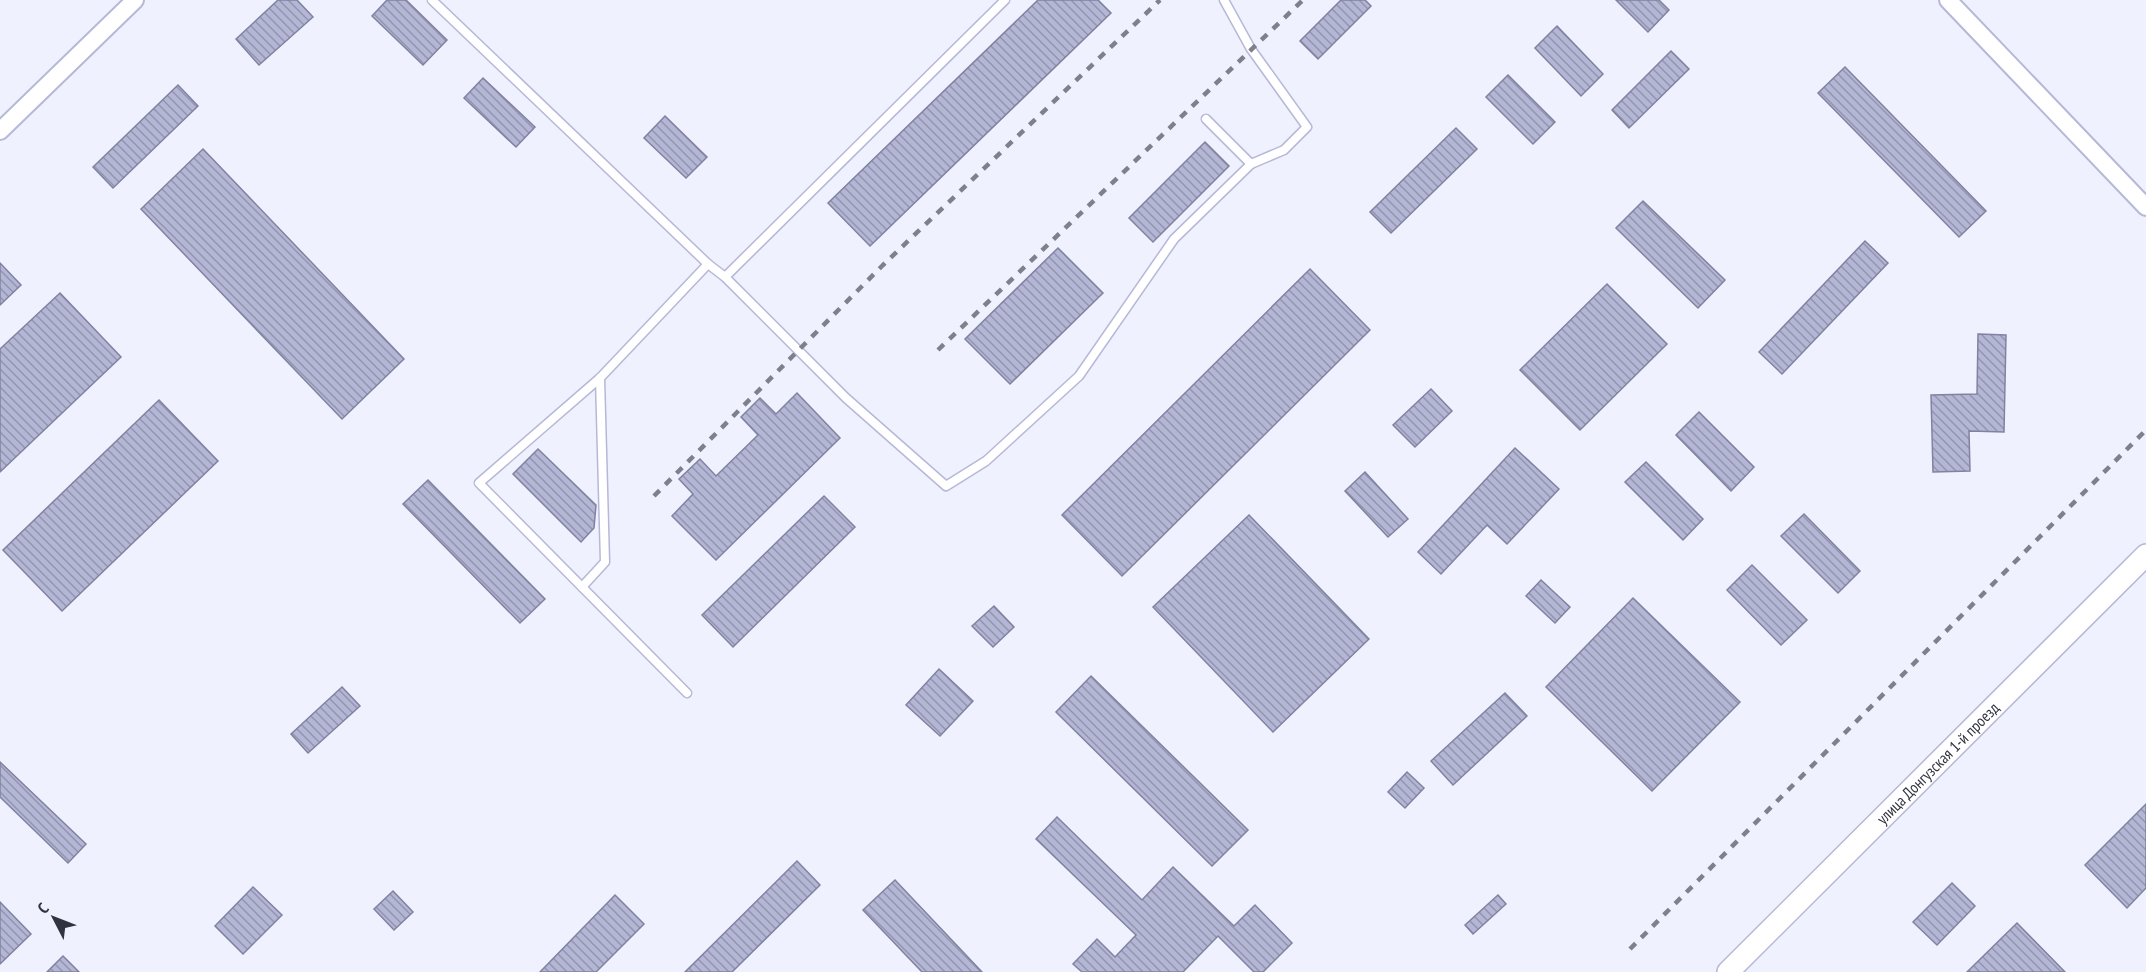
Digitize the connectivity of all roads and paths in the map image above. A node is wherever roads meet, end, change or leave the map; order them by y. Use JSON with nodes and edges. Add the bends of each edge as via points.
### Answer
{"nodes":[{"id":1,"x":135,"y":0,"type":"edge"},
{"id":2,"x":432,"y":0,"type":"edge"},
{"id":3,"x":1005,"y":0,"type":"edge"},
{"id":4,"x":1224,"y":0,"type":"edge"},
{"id":5,"x":1948,"y":0,"type":"edge"},
{"id":6,"x":1206,"y":119,"type":"dead end"},
{"id":7,"x":0,"y":131,"type":"edge"},
{"id":8,"x":1251,"y":164,"type":"junction"},
{"id":9,"x":2146,"y":207,"type":"edge"},
{"id":10,"x":708,"y":264,"type":"junction"},
{"id":11,"x":725,"y":277,"type":"junction"},
{"id":12,"x":600,"y":378,"type":"junction"},
{"id":13,"x":2146,"y":555,"type":"edge"},
{"id":14,"x":582,"y":586,"type":"junction"},
{"id":15,"x":687,"y":693,"type":"dead end"},
{"id":16,"x":1728,"y":972,"type":"edge"}],
"edges":[{"from":1,"to":7,"type":"street"},
{"from":2,"to":10,"type":"lane"},
{"from":3,"to":11,"type":"lane"},
{"from":4,"to":8,"type":"lane","via":[[1251,49],[1307,127],[1284,150]]},
{"from":5,"to":9,"type":"street"},
{"from":6,"to":8,"type":"lane"},
{"from":8,"to":11,"type":"lane","via":[[1174,239],[1079,376],[986,461],[946,486],[846,398]]},
{"from":10,"to":11,"type":"lane"},
{"from":10,"to":12,"type":"lane"},
{"from":12,"to":14,"type":"lane","via":[[605,562]]},
{"from":12,"to":14,"type":"lane","via":[[479,483]]},
{"from":13,"to":16,"type":"street","name":"улица Донгузская 1-й проезд"},
{"from":14,"to":15,"type":"lane"}]}
